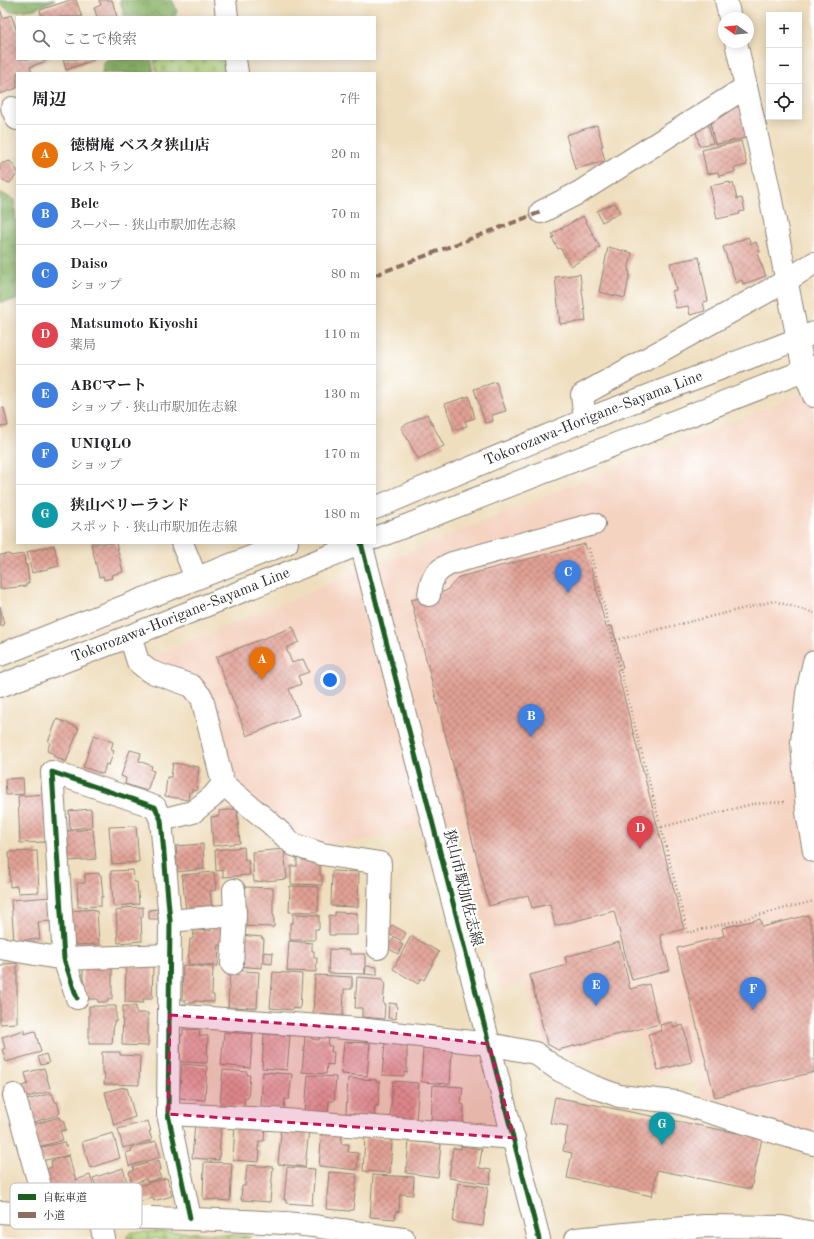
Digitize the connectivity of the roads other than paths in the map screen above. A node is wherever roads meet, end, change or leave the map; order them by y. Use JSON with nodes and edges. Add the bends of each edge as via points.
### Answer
{"nodes":[{"id":1,"x":225,"y":0,"type":"edge"},
{"id":2,"x":726,"y":0,"type":"edge"},
{"id":3,"x":729,"y":12,"type":"edge"},
{"id":4,"x":227,"y":16,"type":"edge"},
{"id":5,"x":737,"y":48,"type":"edge"},
{"id":6,"x":235,"y":60,"type":"edge"},
{"id":7,"x":238,"y":72,"type":"edge"},
{"id":8,"x":746,"y":87,"type":"junction"},
{"id":9,"x":541,"y":212,"type":"dead end"},
{"id":10,"x":814,"y":263,"type":"edge"},
{"id":11,"x":786,"y":281,"type":"junction"},
{"id":12,"x":806,"y":336,"type":"edge"},
{"id":13,"x":809,"y":369,"type":"edge"},
{"id":14,"x":814,"y":396,"type":"edge"},
{"id":15,"x":585,"y":420,"type":"junction"},
{"id":16,"x":376,"y":508,"type":"edge"},
{"id":17,"x":594,"y":524,"type":"dead end"},
{"id":18,"x":376,"y":538,"type":"edge"},
{"id":19,"x":182,"y":544,"type":"edge"},
{"id":20,"x":284,"y":544,"type":"edge"},
{"id":21,"x":359,"y":544,"type":"edge"},
{"id":22,"x":361,"y":544,"type":"edge"},
{"id":23,"x":196,"y":578,"type":"junction"},
{"id":24,"x":429,"y":595,"type":"dead end"},
{"id":25,"x":130,"y":636,"type":"junction"},
{"id":26,"x":0,"y":655,"type":"edge"},
{"id":27,"x":814,"y":662,"type":"edge"},
{"id":28,"x":0,"y":686,"type":"edge"},
{"id":29,"x":223,"y":784,"type":"junction"},
{"id":30,"x":161,"y":820,"type":"junction"},
{"id":31,"x":814,"y":852,"type":"edge"},
{"id":32,"x":234,"y":890,"type":"dead end"},
{"id":33,"x":235,"y":915,"type":"junction"},
{"id":34,"x":170,"y":921,"type":"junction"},
{"id":35,"x":0,"y":948,"type":"edge"},
{"id":36,"x":378,"y":948,"type":"dead end"},
{"id":37,"x":169,"y":955,"type":"junction"},
{"id":38,"x":64,"y":959,"type":"junction"},
{"id":39,"x":232,"y":964,"type":"dead end"},
{"id":40,"x":77,"y":998,"type":"dead end"},
{"id":41,"x":170,"y":1015,"type":"junction"},
{"id":42,"x":489,"y":1044,"type":"junction"},
{"id":43,"x":14,"y":1095,"type":"dead end"},
{"id":44,"x":168,"y":1114,"type":"junction"},
{"id":45,"x":514,"y":1138,"type":"junction"},
{"id":46,"x":814,"y":1144,"type":"edge"},
{"id":47,"x":39,"y":1183,"type":"edge"},
{"id":48,"x":0,"y":1212,"type":"edge"},
{"id":49,"x":10,"y":1213,"type":"edge"},
{"id":50,"x":142,"y":1217,"type":"edge"},
{"id":51,"x":190,"y":1218,"type":"junction"},
{"id":52,"x":102,"y":1229,"type":"edge"},
{"id":53,"x":286,"y":1231,"type":"edge"},
{"id":54,"x":814,"y":1233,"type":"edge"},
{"id":55,"x":622,"y":1237,"type":"edge"},
{"id":56,"x":104,"y":1239,"type":"edge"},
{"id":57,"x":397,"y":1239,"type":"edge"},
{"id":58,"x":540,"y":1239,"type":"edge"},
{"id":59,"x":576,"y":1239,"type":"edge"}],
"edges":[{"from":1,"to":4,"type":"street"},
{"from":2,"to":3,"type":"street"},
{"from":5,"to":8,"type":"street"},
{"from":6,"to":7,"type":"street"},
{"from":8,"to":9,"type":"street","via":[[580,192]]},
{"from":8,"to":11,"type":"street"},
{"from":10,"to":11,"type":"street"},
{"from":11,"to":12,"type":"street"},
{"from":11,"to":15,"type":"street","via":[[582,395]]},
{"from":12,"to":13,"type":"street"},
{"from":12,"to":15,"type":"street","name":"Tokorozawa-Horigane-Sayama Line"},
{"from":13,"to":14,"type":"street"},
{"from":13,"to":18,"type":"street","name":"Tokorozawa-Horigane-Sayama Line"},
{"from":15,"to":16,"type":"street","name":"Tokorozawa-Horigane-Sayama Line"},
{"from":17,"to":24,"type":"street","via":[[452,563],[441,568],[434,576]]},
{"from":19,"to":23,"type":"street"},
{"from":20,"to":23,"type":"street","name":"Tokorozawa-Horigane-Sayama Line"},
{"from":21,"to":25,"type":"street","name":"Tokorozawa-Horigane-Sayama Line"},
{"from":22,"to":42,"type":"street","name":"狭山市駅加佐志線"},
{"from":23,"to":26,"type":"street","name":"Tokorozawa-Horigane-Sayama Line"},
{"from":25,"to":28,"type":"street","name":"Tokorozawa-Horigane-Sayama Line"},
{"from":25,"to":29,"type":"street","via":[[138,662],[149,671],[192,686],[202,698]]},
{"from":27,"to":31,"type":"street","via":[[807,693],[802,742],[807,812]]},
{"from":29,"to":30,"type":"street","via":[[193,812]]},
{"from":29,"to":36,"type":"street","via":[[294,845],[322,854],[380,862]]},
{"from":30,"to":34,"type":"street"},
{"from":30,"to":38,"type":"street","via":[[155,807],[52,772]]},
{"from":32,"to":33,"type":"street"},
{"from":33,"to":34,"type":"street"},
{"from":33,"to":39,"type":"street"},
{"from":34,"to":37,"type":"street"},
{"from":35,"to":38,"type":"street"},
{"from":37,"to":38,"type":"street"},
{"from":37,"to":41,"type":"street"},
{"from":38,"to":40,"type":"street"},
{"from":41,"to":42,"type":"street","via":[[359,1029]]},
{"from":41,"to":44,"type":"street"},
{"from":42,"to":45,"type":"street","name":"狭山市駅加佐志線"},
{"from":42,"to":46,"type":"street","via":[[535,1053],[559,1070],[619,1096],[676,1102]]},
{"from":43,"to":47,"type":"street"},
{"from":44,"to":45,"type":"street","via":[[272,1119]]},
{"from":44,"to":51,"type":"street"},
{"from":45,"to":58,"type":"street","name":"狭山市駅加佐志線"},
{"from":48,"to":49,"type":"street"},
{"from":50,"to":51,"type":"street"},
{"from":51,"to":53,"type":"street"},
{"from":52,"to":56,"type":"street"},
{"from":53,"to":57,"type":"street"},
{"from":54,"to":55,"type":"street","via":[[782,1228],[704,1226]]},
{"from":55,"to":59,"type":"street"}]}
